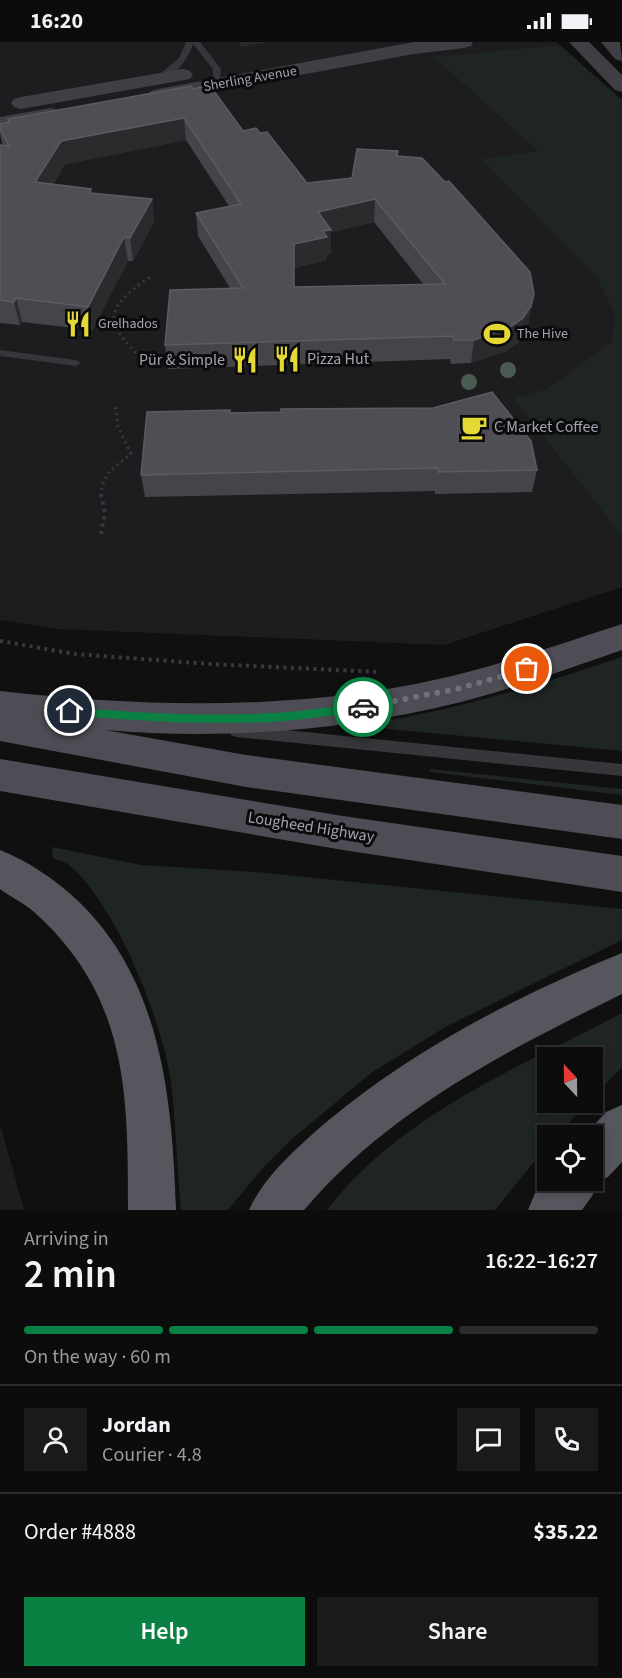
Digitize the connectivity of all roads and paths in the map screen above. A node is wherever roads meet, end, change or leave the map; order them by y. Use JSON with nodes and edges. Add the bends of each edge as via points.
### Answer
{"nodes":[{"id":1,"x":190,"y":42,"type":"edge"},
{"id":2,"x":196,"y":42,"type":"edge"},
{"id":3,"x":365,"y":42,"type":"edge"},
{"id":4,"x":464,"y":42,"type":"edge"},
{"id":5,"x":578,"y":42,"type":"edge"},
{"id":6,"x":610,"y":42,"type":"edge"},
{"id":7,"x":622,"y":55,"type":"edge"},
{"id":8,"x":217,"y":77,"type":"junction"},
{"id":9,"x":158,"y":80,"type":"junction"},
{"id":10,"x":622,"y":86,"type":"edge"},
{"id":11,"x":0,"y":107,"type":"edge"},
{"id":12,"x":0,"y":123,"type":"edge"},
{"id":13,"x":150,"y":277,"type":"dead end"},
{"id":14,"x":0,"y":353,"type":"edge"},
{"id":15,"x":76,"y":363,"type":"dead end"},
{"id":16,"x":141,"y":368,"type":"dead end"},
{"id":17,"x":115,"y":405,"type":"dead end"},
{"id":18,"x":101,"y":534,"type":"dead end"},
{"id":19,"x":622,"y":637,"type":"edge"},
{"id":20,"x":0,"y":641,"type":"edge"},
{"id":21,"x":387,"y":672,"type":"dead end"},
{"id":22,"x":1,"y":712,"type":"edge"},
{"id":23,"x":622,"y":770,"type":"edge"},
{"id":24,"x":0,"y":775,"type":"edge"},
{"id":25,"x":622,"y":822,"type":"edge"},
{"id":26,"x":0,"y":868,"type":"edge"},
{"id":27,"x":622,"y":874,"type":"edge"},
{"id":28,"x":622,"y":973,"type":"edge"},
{"id":29,"x":622,"y":1128,"type":"edge"},
{"id":30,"x":603,"y":1149,"type":"edge"},
{"id":31,"x":567,"y":1191,"type":"edge"},
{"id":32,"x":152,"y":1210,"type":"edge"},
{"id":33,"x":273,"y":1210,"type":"edge"},
{"id":34,"x":552,"y":1210,"type":"edge"}],
"edges":[{"from":1,"to":9,"type":"lane","via":[[180,63]]},
{"from":2,"to":8,"type":"lane"},
{"from":3,"to":8,"type":"main road","name":"Sherling Avenue"},
{"from":4,"to":8,"type":"main road","name":"Sherling Avenue"},
{"from":5,"to":10,"type":"main road"},
{"from":6,"to":7,"type":"main road"},
{"from":8,"to":9,"type":"main road","name":"Sherling Avenue"},
{"from":8,"to":12,"type":"main road","name":"Sherling Avenue"},
{"from":9,"to":11,"type":"main road","name":"Sherling Avenue"},
{"from":13,"to":16,"type":"path","via":[[126,294],[114,316],[114,327],[143,360]]},
{"from":14,"to":15,"type":"lane"},
{"from":17,"to":18,"type":"path","via":[[118,427],[131,454],[102,481],[105,513]]},
{"from":19,"to":22,"type":"main road","via":[[457,689],[328,712],[219,720]]},
{"from":20,"to":21,"type":"path","via":[[75,654]]},
{"from":22,"to":23,"type":"lane"},
{"from":22,"to":25,"type":"main road","via":[[246,771]]},
{"from":24,"to":27,"type":"main road","name":"Lougheed Highway"},
{"from":26,"to":32,"type":"highway","via":[[56,904],[84,933],[112,973],[136,1037],[144,1072],[152,1152]]},
{"from":28,"to":33,"type":"highway","via":[[483,1041],[412,1083],[318,1158]]},
{"from":29,"to":30,"type":"highway"},
{"from":31,"to":34,"type":"highway"}]}
